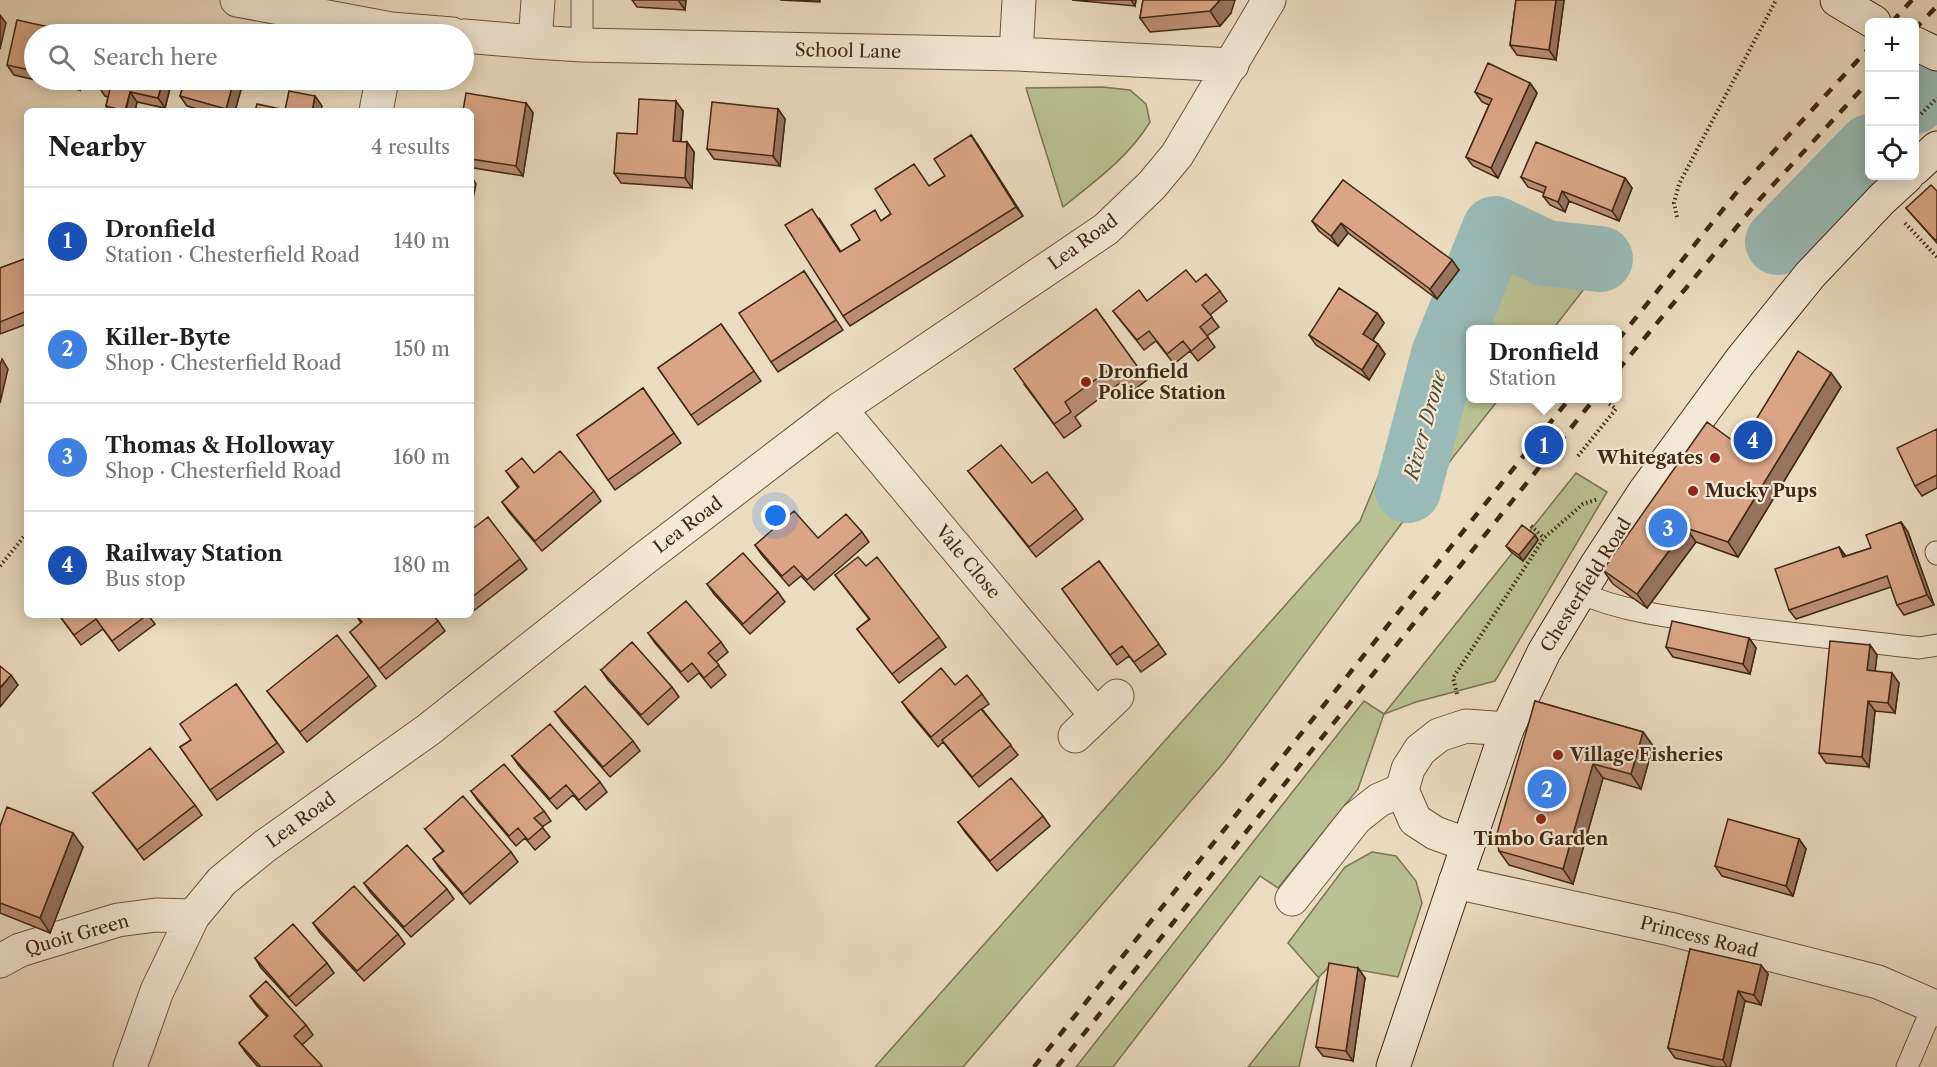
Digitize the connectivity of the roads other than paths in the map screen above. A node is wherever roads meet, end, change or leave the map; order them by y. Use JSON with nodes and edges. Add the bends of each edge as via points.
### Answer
{"nodes":[{"id":1,"x":237,"y":0,"type":"edge"},
{"id":2,"x":538,"y":0,"type":"edge"},
{"id":3,"x":582,"y":0,"type":"edge"},
{"id":4,"x":1019,"y":0,"type":"edge"},
{"id":5,"x":1269,"y":0,"type":"edge"},
{"id":6,"x":1837,"y":0,"type":"edge"},
{"id":7,"x":1867,"y":18,"type":"edge"},
{"id":8,"x":352,"y":24,"type":"edge"},
{"id":9,"x":474,"y":37,"type":"edge"},
{"id":10,"x":535,"y":42,"type":"junction"},
{"id":11,"x":582,"y":45,"type":"junction"},
{"id":12,"x":1919,"y":45,"type":"edge"},
{"id":13,"x":1016,"y":54,"type":"junction"},
{"id":14,"x":1937,"y":54,"type":"edge"},
{"id":15,"x":1232,"y":65,"type":"junction"},
{"id":16,"x":380,"y":90,"type":"edge"},
{"id":17,"x":377,"y":108,"type":"edge"},
{"id":18,"x":1937,"y":148,"type":"edge"},
{"id":19,"x":1919,"y":164,"type":"edge"},
{"id":20,"x":1903,"y":180,"type":"edge"},
{"id":21,"x":840,"y":409,"type":"junction"},
{"id":22,"x":1580,"y":593,"type":"junction"},
{"id":23,"x":1937,"y":645,"type":"edge"},
{"id":24,"x":1096,"y":715,"type":"dead end"},
{"id":25,"x":1507,"y":729,"type":"junction"},
{"id":26,"x":1402,"y":790,"type":"junction"},
{"id":27,"x":1468,"y":845,"type":"junction"},
{"id":28,"x":1455,"y":882,"type":"junction"},
{"id":29,"x":1292,"y":899,"type":"dead end"},
{"id":30,"x":193,"y":916,"type":"junction"},
{"id":31,"x":6,"y":950,"type":"edge"},
{"id":32,"x":1935,"y":1008,"type":"edge"},
{"id":33,"x":130,"y":1067,"type":"edge"},
{"id":34,"x":1394,"y":1067,"type":"edge"},
{"id":35,"x":1907,"y":1067,"type":"edge"}],
"edges":[{"from":1,"to":8,"type":"street"},
{"from":2,"to":10,"type":"street"},
{"from":3,"to":11,"type":"lane"},
{"from":4,"to":13,"type":"street"},
{"from":5,"to":15,"type":"street","name":"Lea Road"},
{"from":6,"to":7,"type":"street"},
{"from":9,"to":10,"type":"street","name":"School Lane"},
{"from":10,"to":11,"type":"street","name":"School Lane"},
{"from":11,"to":13,"type":"street","name":"School Lane"},
{"from":12,"to":14,"type":"street"},
{"from":13,"to":15,"type":"street","name":"School Lane"},
{"from":15,"to":21,"type":"street","name":"Lea Road","via":[[1177,155],[1106,228]]},
{"from":16,"to":17,"type":"street"},
{"from":18,"to":19,"type":"street"},
{"from":20,"to":22,"type":"street","name":"Chesterfield Road","via":[[1810,275],[1741,360],[1645,491]]},
{"from":21,"to":24,"type":"street","name":"Vale Close"},
{"from":21,"to":30,"type":"street","name":"Lea Road","via":[[428,730],[265,846],[222,881]]},
{"from":22,"to":23,"type":"lane","via":[[1602,603],[1656,615],[1919,648]]},
{"from":22,"to":25,"type":"street","name":"Chesterfield Road","via":[[1544,652]]},
{"from":25,"to":26,"type":"street","via":[[1466,726],[1439,735],[1420,750],[1408,769]]},
{"from":25,"to":27,"type":"street","name":"Chesterfield Road"},
{"from":26,"to":27,"type":"street","via":[[1415,820],[1435,833]]},
{"from":26,"to":29,"type":"street","via":[[1379,800],[1356,818]]},
{"from":27,"to":28,"type":"street","name":"Chesterfield Road"},
{"from":28,"to":32,"type":"street","name":"Princess Road","via":[[1670,929],[1867,979]]},
{"from":28,"to":34,"type":"street","name":"Chesterfield Road"},
{"from":30,"to":31,"type":"street","name":"Quoit Green","via":[[118,920]]},
{"from":30,"to":33,"type":"street","name":"Lea Road","via":[[157,991]]},
{"from":32,"to":35,"type":"lane"}]}
